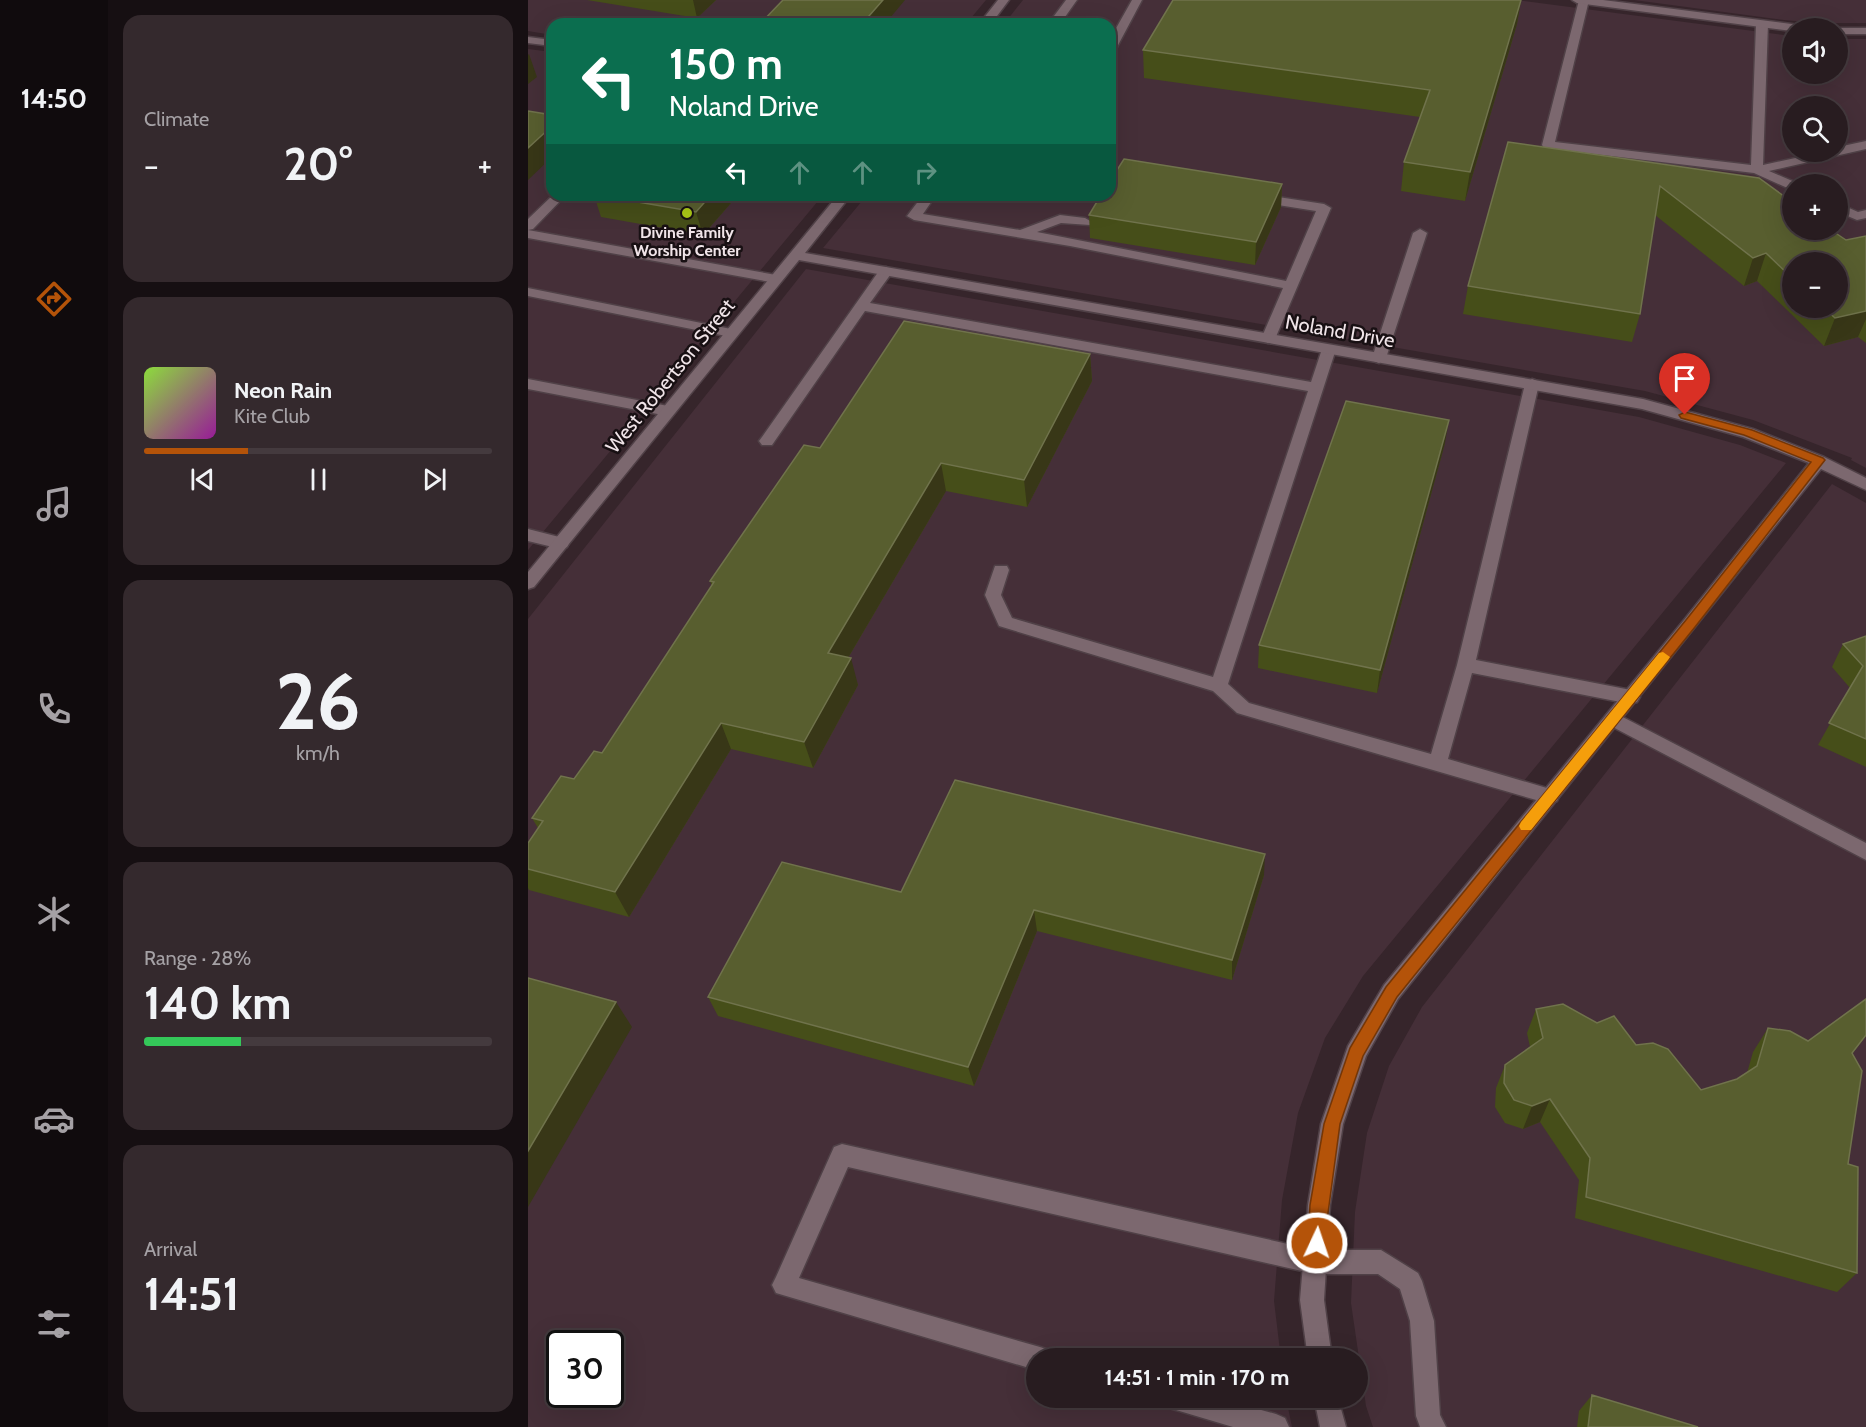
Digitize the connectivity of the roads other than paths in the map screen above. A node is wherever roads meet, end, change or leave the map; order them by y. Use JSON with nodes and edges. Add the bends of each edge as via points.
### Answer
{"nodes":[{"id":1,"x":1004,"y":0,"type":"edge"},
{"id":2,"x":1072,"y":0,"type":"edge"},
{"id":3,"x":1137,"y":0,"type":"edge"},
{"id":4,"x":1577,"y":0,"type":"edge"},
{"id":5,"x":1584,"y":0,"type":"edge"},
{"id":6,"x":1616,"y":2,"type":"edge"},
{"id":7,"x":990,"y":18,"type":"edge"},
{"id":8,"x":1058,"y":18,"type":"edge"},
{"id":9,"x":1762,"y":24,"type":"junction"},
{"id":10,"x":1782,"y":26,"type":"edge"},
{"id":11,"x":1848,"y":31,"type":"edge"},
{"id":12,"x":1866,"y":31,"type":"edge"},
{"id":13,"x":1116,"y":38,"type":"edge"},
{"id":14,"x":528,"y":40,"type":"edge"},
{"id":15,"x":546,"y":42,"type":"edge"},
{"id":16,"x":1866,"y":145,"type":"edge"},
{"id":17,"x":1848,"y":149,"type":"edge"},
{"id":18,"x":1790,"y":162,"type":"edge"},
{"id":19,"x":1756,"y":170,"type":"junction"},
{"id":20,"x":1782,"y":182,"type":"edge"},
{"id":21,"x":1245,"y":195,"type":"edge"},
{"id":22,"x":554,"y":201,"type":"edge"},
{"id":23,"x":840,"y":201,"type":"edge"},
{"id":24,"x":925,"y":201,"type":"edge"},
{"id":25,"x":1848,"y":212,"type":"edge"},
{"id":26,"x":1866,"y":214,"type":"edge"},
{"id":27,"x":1084,"y":222,"type":"dead end"},
{"id":28,"x":528,"y":226,"type":"edge"},
{"id":29,"x":1021,"y":233,"type":"junction"},
{"id":30,"x":1420,"y":233,"type":"dead end"},
{"id":31,"x":528,"y":234,"type":"edge"},
{"id":32,"x":795,"y":255,"type":"junction"},
{"id":33,"x":886,"y":271,"type":"junction"},
{"id":34,"x":776,"y":279,"type":"junction"},
{"id":35,"x":1291,"y":286,"type":"junction"},
{"id":36,"x":528,"y":292,"type":"edge"},
{"id":37,"x":862,"y":306,"type":"junction"},
{"id":38,"x":731,"y":333,"type":"junction"},
{"id":39,"x":1268,"y":339,"type":"junction"},
{"id":40,"x":1329,"y":349,"type":"junction"},
{"id":41,"x":1379,"y":358,"type":"junction"},
{"id":42,"x":528,"y":384,"type":"edge"},
{"id":43,"x":1532,"y":384,"type":"junction"},
{"id":44,"x":1316,"y":388,"type":"junction"},
{"id":45,"x":669,"y":411,"type":"junction"},
{"id":46,"x":767,"y":441,"type":"dead end"},
{"id":47,"x":1819,"y":460,"type":"junction"},
{"id":48,"x":1864,"y":483,"type":"edge"},
{"id":49,"x":528,"y":535,"type":"edge"},
{"id":50,"x":561,"y":543,"type":"junction"},
{"id":51,"x":1000,"y":570,"type":"dead end"},
{"id":52,"x":528,"y":583,"type":"edge"},
{"id":53,"x":1466,"y":665,"type":"junction"},
{"id":54,"x":1219,"y":686,"type":"junction"},
{"id":55,"x":1631,"y":697,"type":"junction"},
{"id":56,"x":1613,"y":719,"type":"junction"},
{"id":57,"x":1437,"y":764,"type":"junction"},
{"id":58,"x":1550,"y":796,"type":"junction"},
{"id":59,"x":1866,"y":852,"type":"edge"},
{"id":60,"x":1315,"y":1262,"type":"junction"},
{"id":61,"x":1319,"y":1348,"type":"edge"},
{"id":62,"x":1026,"y":1355,"type":"edge"},
{"id":63,"x":1210,"y":1408,"type":"edge"},
{"id":64,"x":1328,"y":1408,"type":"edge"},
{"id":65,"x":1276,"y":1427,"type":"edge"},
{"id":66,"x":1333,"y":1427,"type":"edge"},
{"id":67,"x":1434,"y":1427,"type":"edge"}],
"edges":[{"from":1,"to":7,"type":"street"},
{"from":2,"to":8,"type":"street"},
{"from":3,"to":13,"type":"street"},
{"from":4,"to":5,"type":"street"},
{"from":5,"to":6,"type":"street"},
{"from":5,"to":19,"type":"street","via":[[1548,145]]},
{"from":6,"to":9,"type":"street"},
{"from":9,"to":10,"type":"street"},
{"from":9,"to":19,"type":"street"},
{"from":11,"to":12,"type":"street"},
{"from":14,"to":15,"type":"street"},
{"from":16,"to":17,"type":"street"},
{"from":18,"to":19,"type":"street"},
{"from":19,"to":20,"type":"street"},
{"from":21,"to":35,"type":"street","via":[[1324,208]]},
{"from":22,"to":28,"type":"street"},
{"from":23,"to":32,"type":"street","name":"West Robertson Street"},
{"from":24,"to":29,"type":"street","via":[[914,216]]},
{"from":25,"to":26,"type":"street","via":[[1857,216]]},
{"from":27,"to":29,"type":"street","via":[[1060,219]]},
{"from":29,"to":35,"type":"street","via":[[1108,245]]},
{"from":30,"to":41,"type":"street"},
{"from":31,"to":34,"type":"street"},
{"from":32,"to":33,"type":"street","name":"Noland Drive"},
{"from":32,"to":34,"type":"street","name":"West Robertson Street"},
{"from":33,"to":37,"type":"street"},
{"from":33,"to":39,"type":"street","name":"Noland Drive"},
{"from":34,"to":38,"type":"street","name":"West Robertson Street"},
{"from":35,"to":39,"type":"street"},
{"from":36,"to":38,"type":"street"},
{"from":37,"to":44,"type":"street"},
{"from":37,"to":46,"type":"street"},
{"from":38,"to":45,"type":"street","name":"West Robertson Street"},
{"from":39,"to":40,"type":"street","name":"Noland Drive"},
{"from":40,"to":41,"type":"street","name":"Noland Drive"},
{"from":40,"to":44,"type":"street"},
{"from":41,"to":43,"type":"street","name":"Noland Drive"},
{"from":42,"to":45,"type":"street"},
{"from":43,"to":47,"type":"street","name":"Noland Drive","via":[[1643,404],[1748,433]]},
{"from":43,"to":53,"type":"street"},
{"from":44,"to":54,"type":"street"},
{"from":45,"to":50,"type":"street","name":"West Robertson Street"},
{"from":47,"to":48,"type":"street","name":"Noland Drive"},
{"from":47,"to":55,"type":"street"},
{"from":49,"to":50,"type":"street"},
{"from":50,"to":52,"type":"street","name":"West Robertson Street"},
{"from":51,"to":54,"type":"street","via":[[993,595],[1005,622]]},
{"from":53,"to":55,"type":"street"},
{"from":53,"to":57,"type":"street"},
{"from":54,"to":57,"type":"street","via":[[1243,708]]},
{"from":55,"to":56,"type":"street"},
{"from":56,"to":58,"type":"street"},
{"from":56,"to":59,"type":"street"},
{"from":57,"to":58,"type":"street"},
{"from":58,"to":60,"type":"street","via":[[1391,992],[1356,1053],[1332,1124]]},
{"from":60,"to":61,"type":"street","via":[[1312,1300]]},
{"from":60,"to":62,"type":"street","via":[[842,1155],[784,1285]]},
{"from":60,"to":67,"type":"street","via":[[1381,1262],[1410,1281],[1422,1321],[1428,1416]]},
{"from":63,"to":65,"type":"street"},
{"from":64,"to":66,"type":"street"}]}
